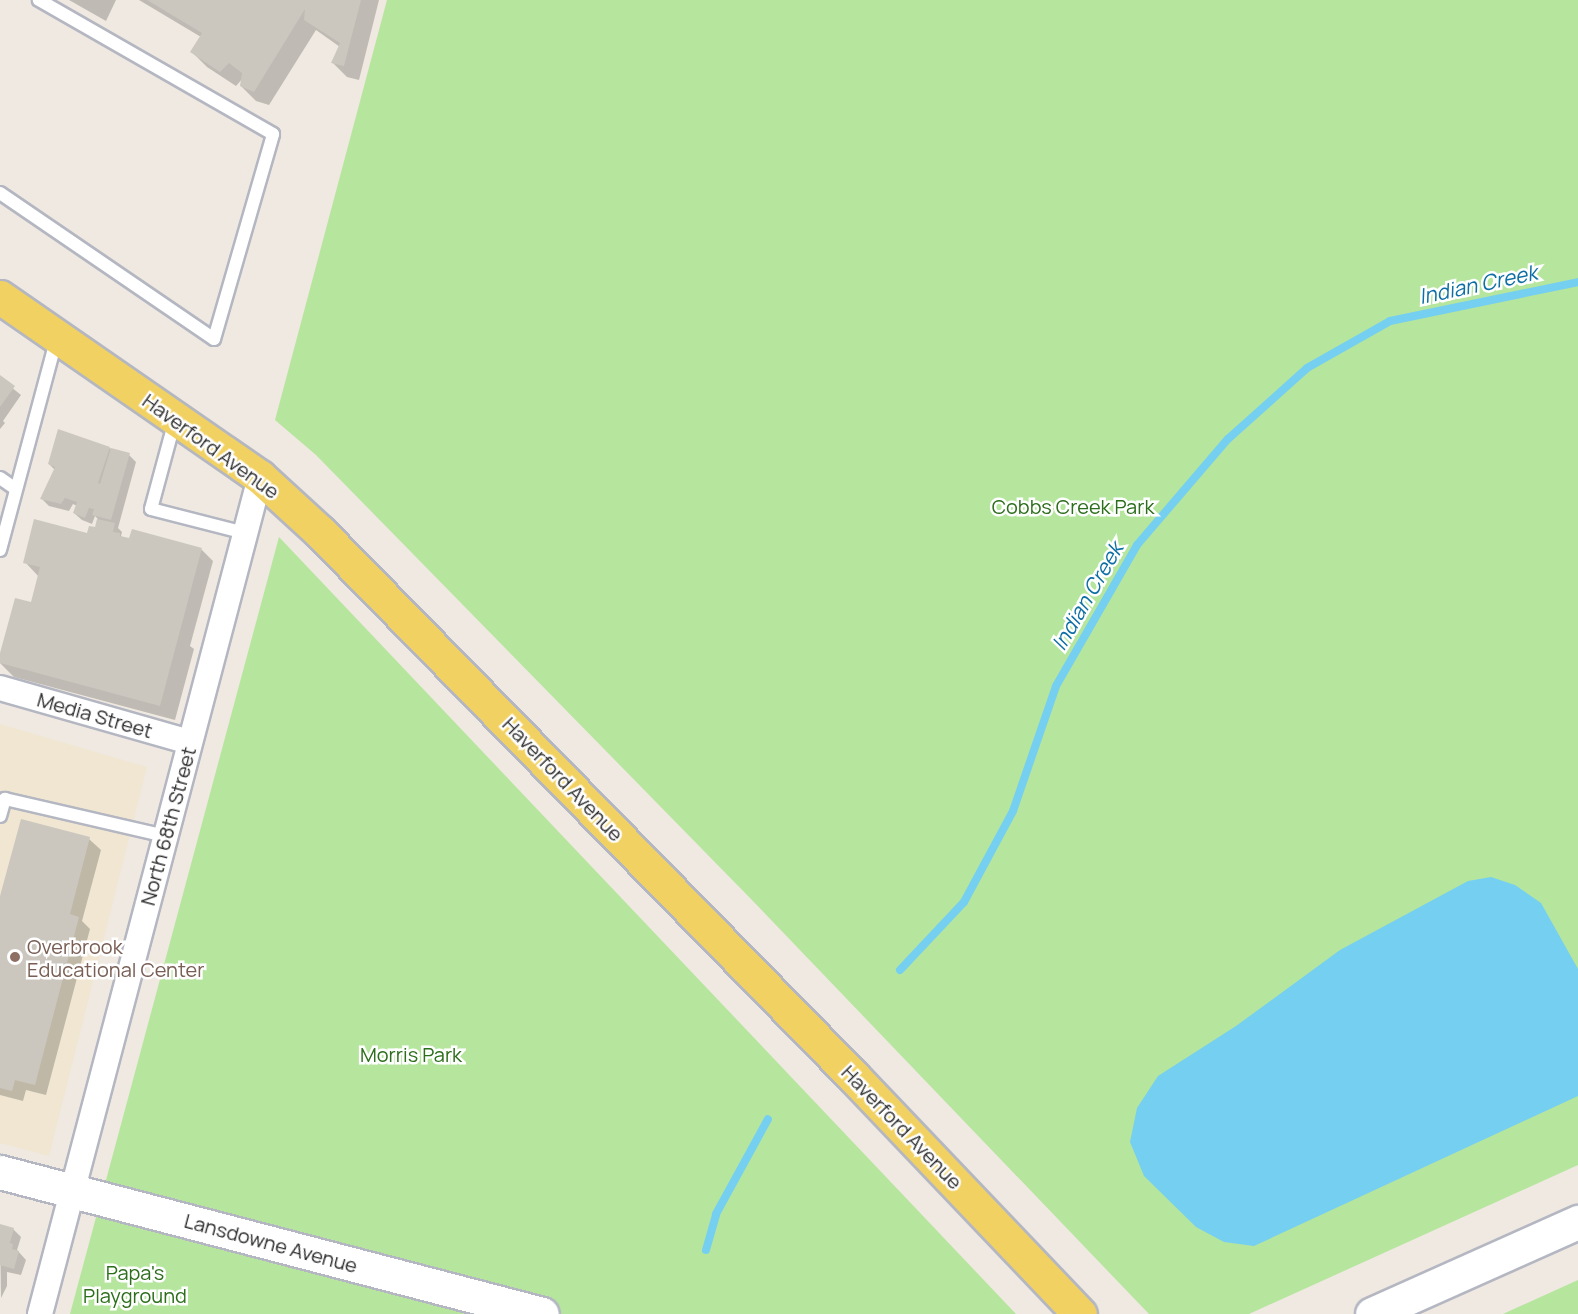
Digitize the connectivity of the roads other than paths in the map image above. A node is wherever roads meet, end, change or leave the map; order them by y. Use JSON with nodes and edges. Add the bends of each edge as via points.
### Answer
{"nodes":[{"id":1,"x":39,"y":0,"type":"edge"},
{"id":2,"x":0,"y":192,"type":"edge"},
{"id":3,"x":0,"y":297,"type":"edge"},
{"id":4,"x":57,"y":337,"type":"junction"},
{"id":5,"x":175,"y":418,"type":"junction"},
{"id":6,"x":260,"y":477,"type":"junction"},
{"id":7,"x":0,"y":478,"type":"edge"},
{"id":8,"x":16,"y":489,"type":"junction"},
{"id":9,"x":245,"y":533,"type":"junction"},
{"id":10,"x":0,"y":550,"type":"edge"},
{"id":11,"x":0,"y":688,"type":"edge"},
{"id":12,"x":189,"y":742,"type":"junction"},
{"id":13,"x":0,"y":816,"type":"edge"},
{"id":14,"x":165,"y":836,"type":"junction"},
{"id":15,"x":0,"y":1172,"type":"edge"},
{"id":16,"x":72,"y":1191,"type":"junction"},
{"id":17,"x":1578,"y":1222,"type":"edge"},
{"id":18,"x":40,"y":1314,"type":"edge"},
{"id":19,"x":542,"y":1314,"type":"edge"},
{"id":20,"x":1080,"y":1314,"type":"edge"},
{"id":21,"x":1372,"y":1314,"type":"edge"}],
"edges":[{"from":1,"to":2,"type":"lane","via":[[273,134],[214,339]]},
{"from":3,"to":4,"type":"main road","name":"Haverford Avenue"},
{"from":4,"to":5,"type":"main road","name":"Haverford Avenue"},
{"from":4,"to":8,"type":"lane"},
{"from":5,"to":6,"type":"main road","name":"Haverford Avenue"},
{"from":5,"to":9,"type":"lane","via":[[151,509]]},
{"from":6,"to":9,"type":"street","name":"North 68th Street"},
{"from":6,"to":20,"type":"main road","name":"Haverford Avenue","via":[[353,565]]},
{"from":7,"to":8,"type":"lane"},
{"from":8,"to":10,"type":"lane"},
{"from":9,"to":12,"type":"street","name":"North 68th Street"},
{"from":11,"to":12,"type":"street","name":"Media Street"},
{"from":12,"to":14,"type":"street","name":"North 68th Street"},
{"from":13,"to":14,"type":"lane","via":[[5,800]]},
{"from":14,"to":16,"type":"street","name":"North 68th Street"},
{"from":15,"to":16,"type":"street","name":"Lansdowne Avenue"},
{"from":16,"to":18,"type":"street","name":"North 68th Street"},
{"from":16,"to":19,"type":"street","name":"Lansdowne Avenue"},
{"from":17,"to":21,"type":"street"}]}
